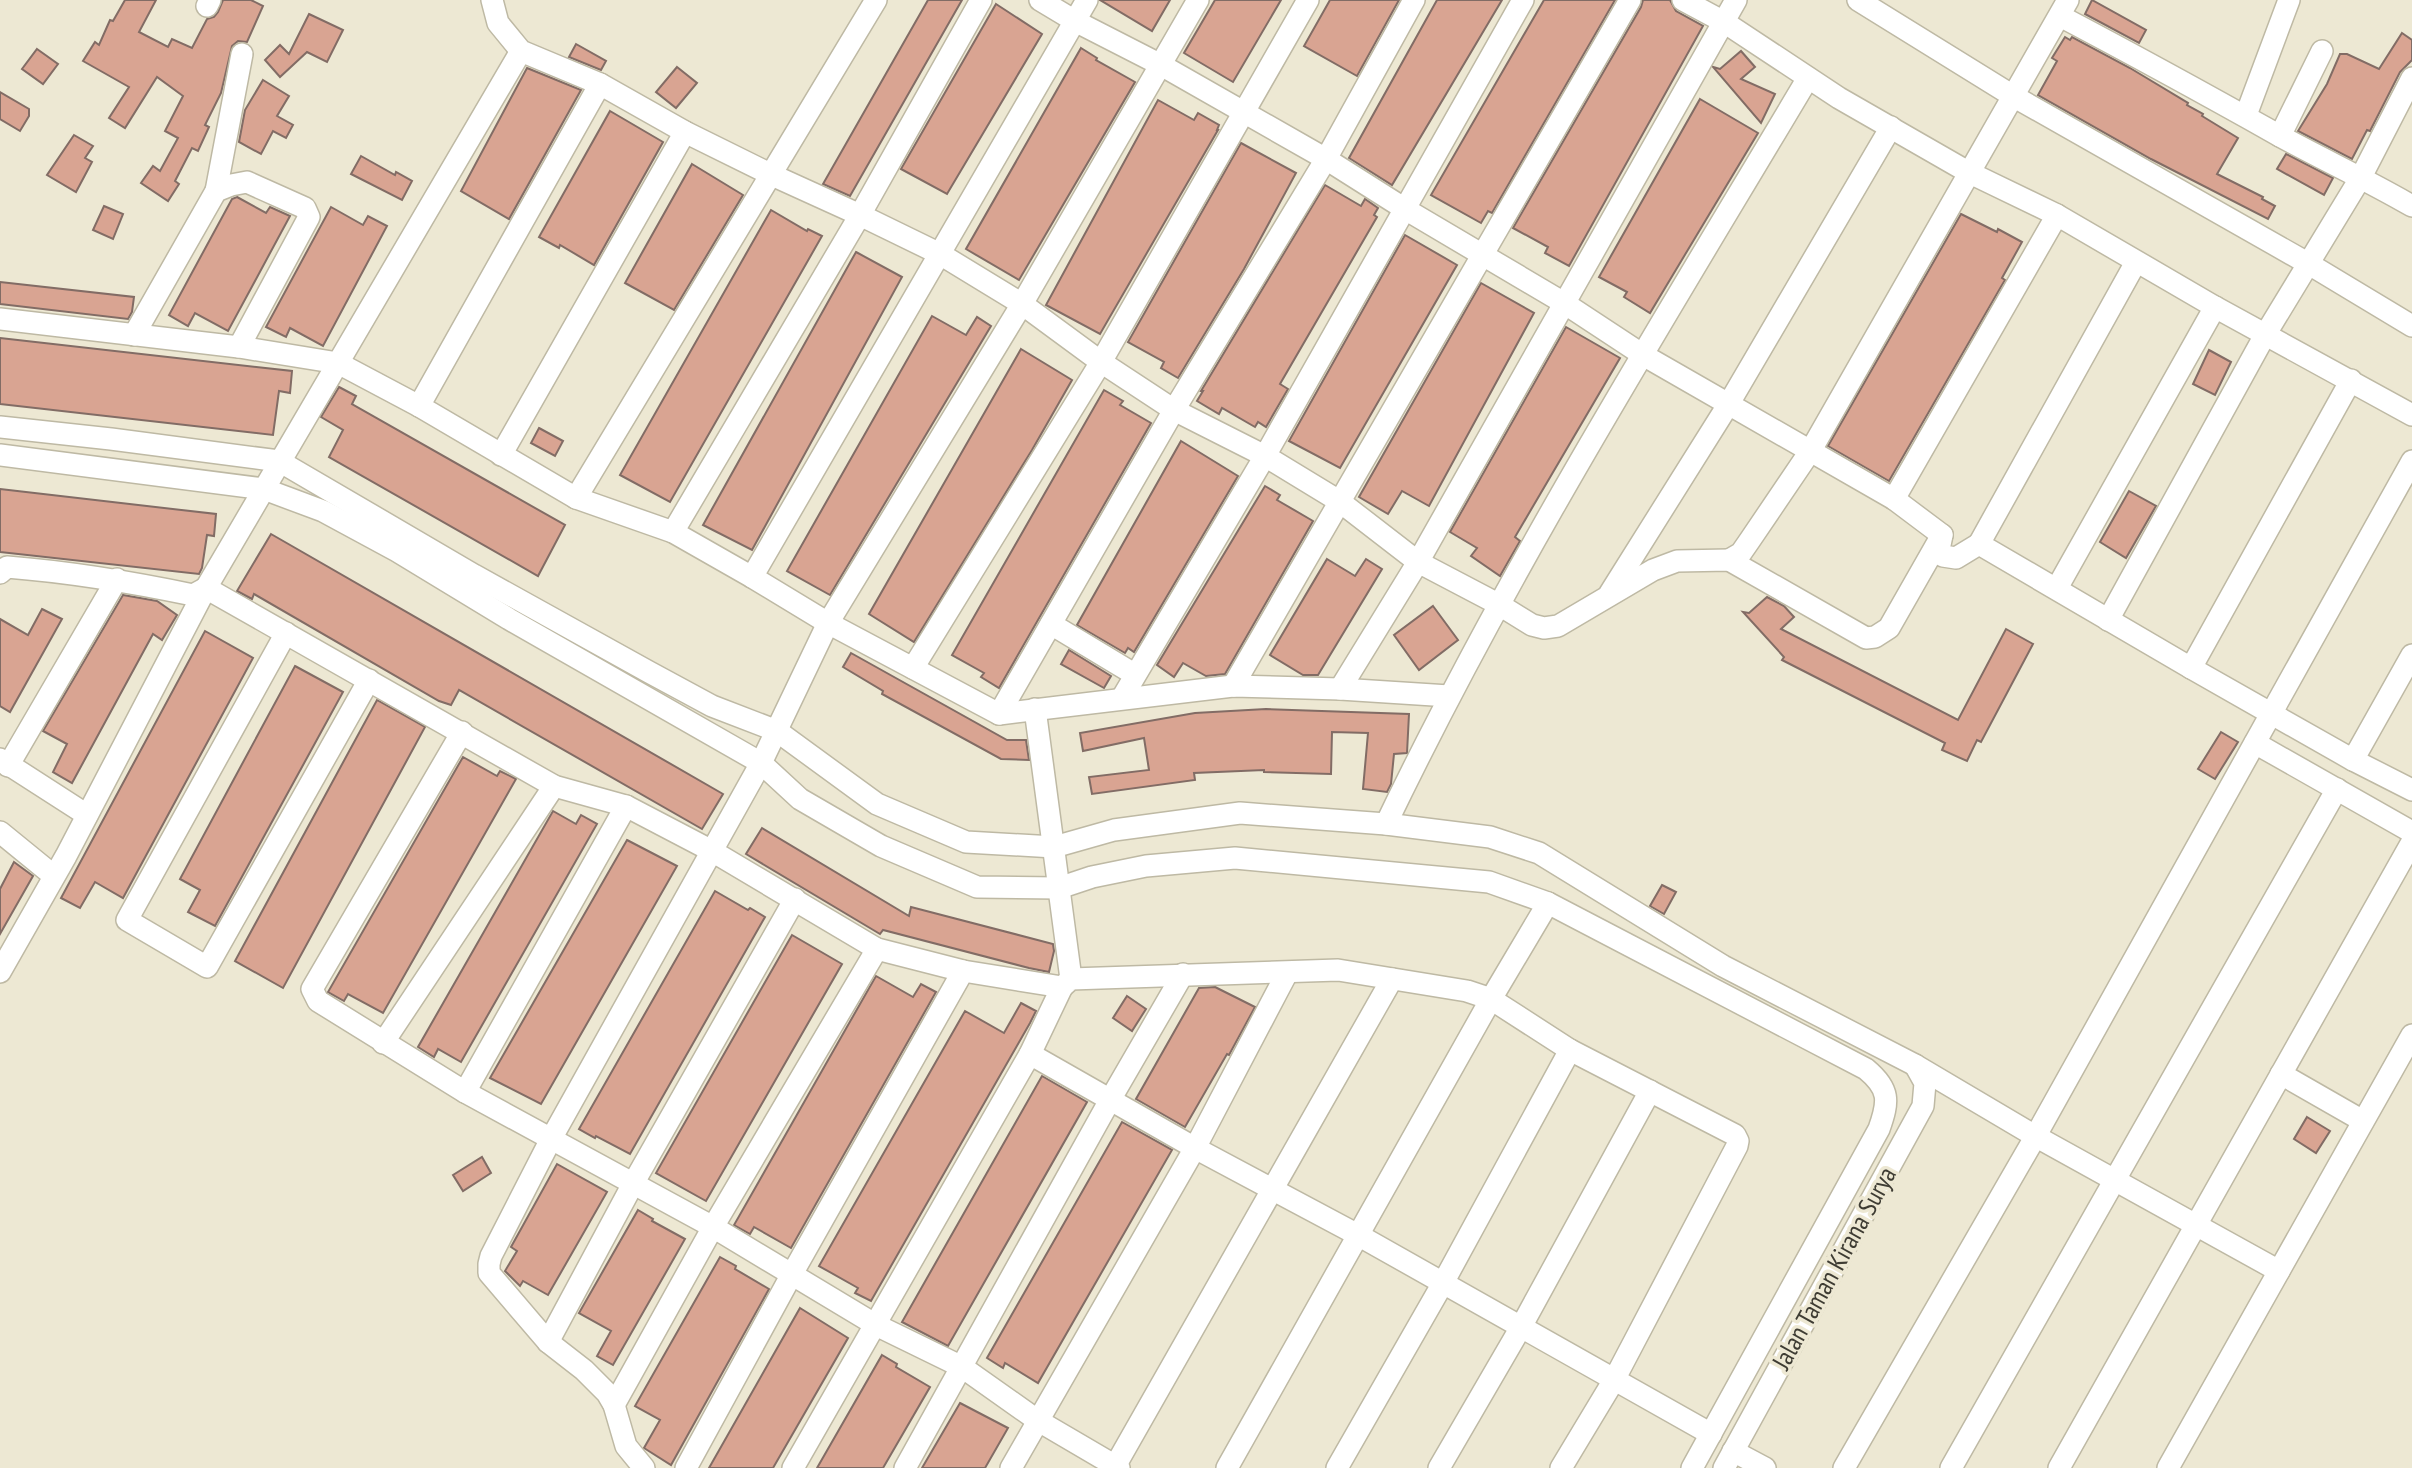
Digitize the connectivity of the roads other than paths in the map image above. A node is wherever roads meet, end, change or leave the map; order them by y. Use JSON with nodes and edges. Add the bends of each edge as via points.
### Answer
{"nodes":[{"id":1,"x":492,"y":0,"type":"edge"},
{"id":2,"x":876,"y":0,"type":"edge"},
{"id":3,"x":981,"y":0,"type":"edge"},
{"id":4,"x":1040,"y":0,"type":"edge"},
{"id":5,"x":1087,"y":0,"type":"edge"},
{"id":6,"x":1198,"y":0,"type":"edge"},
{"id":7,"x":1308,"y":0,"type":"edge"},
{"id":8,"x":1414,"y":0,"type":"edge"},
{"id":9,"x":1522,"y":0,"type":"edge"},
{"id":10,"x":1630,"y":0,"type":"edge"},
{"id":11,"x":1683,"y":0,"type":"edge"},
{"id":12,"x":1736,"y":0,"type":"edge"},
{"id":13,"x":1858,"y":0,"type":"edge"},
{"id":14,"x":2290,"y":0,"type":"edge"},
{"id":15,"x":2064,"y":8,"type":"edge"},
{"id":16,"x":1075,"y":21,"type":"junction"},
{"id":17,"x":1724,"y":22,"type":"junction"},
{"id":18,"x":521,"y":51,"type":"junction"},
{"id":19,"x":2322,"y":51,"type":"dead end"},
{"id":20,"x":242,"y":54,"type":"dead end"},
{"id":21,"x":1161,"y":65,"type":"junction"},
{"id":22,"x":1808,"y":78,"type":"junction"},
{"id":23,"x":600,"y":84,"type":"junction"},
{"id":24,"x":2408,"y":92,"type":"edge"},
{"id":25,"x":2013,"y":96,"type":"junction"},
{"id":26,"x":1244,"y":113,"type":"junction"},
{"id":27,"x":2246,"y":115,"type":"junction"},
{"id":28,"x":1891,"y":127,"type":"junction"},
{"id":29,"x":685,"y":132,"type":"junction"},
{"id":30,"x":2280,"y":136,"type":"junction"},
{"id":31,"x":1326,"y":159,"type":"junction"},
{"id":32,"x":1968,"y":172,"type":"junction"},
{"id":33,"x":772,"y":175,"type":"junction"},
{"id":34,"x":2361,"y":177,"type":"junction"},
{"id":35,"x":216,"y":191,"type":"junction"},
{"id":36,"x":2412,"y":206,"type":"edge"},
{"id":37,"x":1405,"y":209,"type":"junction"},
{"id":38,"x":860,"y":215,"type":"junction"},
{"id":39,"x":2057,"y":215,"type":"junction"},
{"id":40,"x":940,"y":254,"type":"junction"},
{"id":41,"x":1482,"y":254,"type":"junction"},
{"id":42,"x":2136,"y":262,"type":"junction"},
{"id":43,"x":2309,"y":264,"type":"junction"},
{"id":44,"x":1564,"y":303,"type":"junction"},
{"id":45,"x":1023,"y":304,"type":"junction"},
{"id":46,"x":2215,"y":307,"type":"junction"},
{"id":47,"x":0,"y":319,"type":"edge"},
{"id":48,"x":2412,"y":326,"type":"edge"},
{"id":49,"x":134,"y":335,"type":"junction"},
{"id":50,"x":2265,"y":335,"type":"junction"},
{"id":51,"x":239,"y":347,"type":"junction"},
{"id":52,"x":1643,"y":355,"type":"junction"},
{"id":53,"x":1101,"y":362,"type":"junction"},
{"id":54,"x":338,"y":363,"type":"junction"},
{"id":55,"x":2351,"y":380,"type":"junction"},
{"id":56,"x":1728,"y":405,"type":"junction"},
{"id":57,"x":419,"y":406,"type":"junction"},
{"id":58,"x":1174,"y":410,"type":"junction"},
{"id":59,"x":2412,"y":415,"type":"edge"},
{"id":60,"x":0,"y":427,"type":"edge"},
{"id":61,"x":1811,"y":450,"type":"junction"},
{"id":62,"x":0,"y":455,"type":"edge"},
{"id":63,"x":501,"y":455,"type":"junction"},
{"id":64,"x":1265,"y":456,"type":"junction"},
{"id":65,"x":2412,"y":461,"type":"edge"},
{"id":66,"x":274,"y":472,"type":"junction"},
{"id":67,"x":576,"y":498,"type":"junction"},
{"id":68,"x":1894,"y":499,"type":"junction"},
{"id":69,"x":1339,"y":501,"type":"junction"},
{"id":70,"x":673,"y":533,"type":"junction"},
{"id":71,"x":1942,"y":535,"type":"junction"},
{"id":72,"x":1979,"y":544,"type":"junction"},
{"id":73,"x":1729,"y":560,"type":"junction"},
{"id":74,"x":1418,"y":562,"type":"junction"},
{"id":75,"x":0,"y":573,"type":"edge"},
{"id":76,"x":752,"y":577,"type":"junction"},
{"id":77,"x":117,"y":579,"type":"junction"},
{"id":78,"x":206,"y":588,"type":"junction"},
{"id":79,"x":2057,"y":589,"type":"junction"},
{"id":80,"x":1608,"y":596,"type":"junction"},
{"id":81,"x":1498,"y":604,"type":"junction"},
{"id":82,"x":2108,"y":620,"type":"junction"},
{"id":83,"x":828,"y":623,"type":"junction"},
{"id":84,"x":1051,"y":624,"type":"junction"},
{"id":85,"x":286,"y":633,"type":"junction"},
{"id":86,"x":2412,"y":655,"type":"edge"},
{"id":87,"x":913,"y":668,"type":"junction"},
{"id":88,"x":2191,"y":668,"type":"junction"},
{"id":89,"x":1135,"y":674,"type":"junction"},
{"id":90,"x":369,"y":680,"type":"junction"},
{"id":91,"x":1233,"y":686,"type":"junction"},
{"id":92,"x":1340,"y":689,"type":"junction"},
{"id":93,"x":1449,"y":696,"type":"junction"},
{"id":94,"x":1122,"y":698,"type":"junction"},
{"id":95,"x":1035,"y":709,"type":"junction"},
{"id":96,"x":2272,"y":712,"type":"junction"},
{"id":97,"x":999,"y":714,"type":"junction"},
{"id":98,"x":777,"y":731,"type":"junction"},
{"id":99,"x":462,"y":732,"type":"junction"},
{"id":100,"x":2255,"y":743,"type":"junction"},
{"id":101,"x":2353,"y":760,"type":"junction"},
{"id":102,"x":4,"y":762,"type":"edge"},
{"id":103,"x":761,"y":763,"type":"junction"},
{"id":104,"x":554,"y":786,"type":"junction"},
{"id":105,"x":2336,"y":789,"type":"junction"},
{"id":106,"x":2412,"y":790,"type":"edge"},
{"id":107,"x":626,"y":806,"type":"junction"},
{"id":108,"x":87,"y":816,"type":"junction"},
{"id":109,"x":1386,"y":824,"type":"junction"},
{"id":110,"x":0,"y":832,"type":"edge"},
{"id":111,"x":2412,"y":832,"type":"edge"},
{"id":112,"x":2412,"y":842,"type":"edge"},
{"id":113,"x":1054,"y":847,"type":"junction"},
{"id":114,"x":712,"y":851,"type":"junction"},
{"id":115,"x":59,"y":867,"type":"junction"},
{"id":116,"x":1059,"y":888,"type":"junction"},
{"id":117,"x":795,"y":899,"type":"junction"},
{"id":118,"x":1548,"y":903,"type":"junction"},
{"id":119,"x":877,"y":949,"type":"junction"},
{"id":120,"x":963,"y":971,"type":"junction"},
{"id":121,"x":0,"y":972,"type":"edge"},
{"id":122,"x":1287,"y":973,"type":"junction"},
{"id":123,"x":1183,"y":974,"type":"junction"},
{"id":124,"x":1392,"y":979,"type":"junction"},
{"id":125,"x":1066,"y":983,"type":"junction"},
{"id":126,"x":1491,"y":999,"type":"junction"},
{"id":127,"x":2412,"y":1035,"type":"edge"},
{"id":128,"x":383,"y":1043,"type":"junction"},
{"id":129,"x":1570,"y":1050,"type":"junction"},
{"id":130,"x":1030,"y":1054,"type":"junction"},
{"id":131,"x":1915,"y":1065,"type":"junction"},
{"id":132,"x":2281,"y":1074,"type":"junction"},
{"id":133,"x":1650,"y":1091,"type":"junction"},
{"id":134,"x":465,"y":1092,"type":"junction"},
{"id":135,"x":1110,"y":1100,"type":"junction"},
{"id":136,"x":2363,"y":1121,"type":"junction"},
{"id":137,"x":2035,"y":1136,"type":"junction"},
{"id":138,"x":551,"y":1139,"type":"junction"},
{"id":139,"x":1195,"y":1148,"type":"junction"},
{"id":140,"x":2114,"y":1180,"type":"junction"},
{"id":141,"x":634,"y":1182,"type":"junction"},
{"id":142,"x":1272,"y":1188,"type":"junction"},
{"id":143,"x":2196,"y":1225,"type":"junction"},
{"id":144,"x":713,"y":1227,"type":"junction"},
{"id":145,"x":1358,"y":1235,"type":"junction"},
{"id":146,"x":2279,"y":1271,"type":"junction"},
{"id":147,"x":792,"y":1274,"type":"junction"},
{"id":148,"x":1443,"y":1283,"type":"junction"},
{"id":149,"x":876,"y":1325,"type":"junction"},
{"id":150,"x":1521,"y":1327,"type":"junction"},
{"id":151,"x":548,"y":1342,"type":"junction"},
{"id":152,"x":962,"y":1367,"type":"junction"},
{"id":153,"x":1614,"y":1380,"type":"junction"},
{"id":154,"x":614,"y":1405,"type":"junction"},
{"id":155,"x":1037,"y":1420,"type":"junction"},
{"id":156,"x":1711,"y":1434,"type":"junction"},
{"id":157,"x":1729,"y":1460,"type":"edge"},
{"id":158,"x":1116,"y":1467,"type":"edge"},
{"id":159,"x":644,"y":1468,"type":"edge"},
{"id":160,"x":686,"y":1468,"type":"edge"},
{"id":161,"x":793,"y":1468,"type":"edge"},
{"id":162,"x":905,"y":1468,"type":"edge"},
{"id":163,"x":1011,"y":1468,"type":"edge"},
{"id":164,"x":1227,"y":1468,"type":"edge"},
{"id":165,"x":1337,"y":1468,"type":"edge"},
{"id":166,"x":1439,"y":1468,"type":"edge"},
{"id":167,"x":1562,"y":1468,"type":"edge"},
{"id":168,"x":1692,"y":1468,"type":"edge"},
{"id":169,"x":1765,"y":1468,"type":"edge"},
{"id":170,"x":1844,"y":1468,"type":"edge"},
{"id":171,"x":1951,"y":1468,"type":"edge"},
{"id":172,"x":2059,"y":1468,"type":"edge"},
{"id":173,"x":2168,"y":1468,"type":"edge"}],
"edges":[{"from":1,"to":18,"type":"street","via":[[498,23]]},
{"from":2,"to":33,"type":"street"},
{"from":3,"to":38,"type":"street"},
{"from":4,"to":16,"type":"street"},
{"from":5,"to":16,"type":"street"},
{"from":6,"to":21,"type":"street"},
{"from":7,"to":26,"type":"street"},
{"from":8,"to":31,"type":"street"},
{"from":9,"to":37,"type":"street"},
{"from":10,"to":41,"type":"street"},
{"from":11,"to":17,"type":"street"},
{"from":12,"to":17,"type":"street"},
{"from":13,"to":25,"type":"street"},
{"from":14,"to":27,"type":"street"},
{"from":15,"to":25,"type":"street"},
{"from":15,"to":27,"type":"street"},
{"from":16,"to":21,"type":"street"},
{"from":16,"to":40,"type":"street"},
{"from":17,"to":22,"type":"street"},
{"from":17,"to":44,"type":"street"},
{"from":18,"to":23,"type":"street"},
{"from":18,"to":54,"type":"street"},
{"from":19,"to":30,"type":"street"},
{"from":20,"to":35,"type":"street"},
{"from":21,"to":26,"type":"street"},
{"from":21,"to":45,"type":"street"},
{"from":22,"to":28,"type":"street"},
{"from":22,"to":52,"type":"street"},
{"from":23,"to":29,"type":"street"},
{"from":23,"to":57,"type":"street"},
{"from":24,"to":34,"type":"street"},
{"from":25,"to":32,"type":"street"},
{"from":25,"to":43,"type":"street"},
{"from":26,"to":31,"type":"street"},
{"from":26,"to":53,"type":"street"},
{"from":27,"to":30,"type":"street"},
{"from":28,"to":32,"type":"street"},
{"from":28,"to":56,"type":"street"},
{"from":29,"to":33,"type":"street"},
{"from":29,"to":63,"type":"street"},
{"from":30,"to":34,"type":"street"},
{"from":31,"to":37,"type":"street"},
{"from":31,"to":58,"type":"street"},
{"from":32,"to":39,"type":"street"},
{"from":32,"to":61,"type":"street"},
{"from":33,"to":38,"type":"street"},
{"from":33,"to":67,"type":"street"},
{"from":34,"to":36,"type":"street"},
{"from":34,"to":43,"type":"street"},
{"from":35,"to":49,"type":"street"},
{"from":35,"to":51,"type":"street","via":[[247,183],[305,208],[309,217]]},
{"from":37,"to":41,"type":"street"},
{"from":37,"to":64,"type":"street"},
{"from":38,"to":40,"type":"street"},
{"from":38,"to":70,"type":"street"},
{"from":39,"to":42,"type":"street"},
{"from":39,"to":68,"type":"street"},
{"from":40,"to":45,"type":"street"},
{"from":40,"to":76,"type":"street"},
{"from":41,"to":44,"type":"street"},
{"from":41,"to":69,"type":"street"},
{"from":42,"to":46,"type":"street"},
{"from":42,"to":72,"type":"street"},
{"from":43,"to":48,"type":"street"},
{"from":43,"to":50,"type":"street"},
{"from":44,"to":52,"type":"street"},
{"from":44,"to":74,"type":"street"},
{"from":45,"to":53,"type":"street"},
{"from":45,"to":83,"type":"street"},
{"from":46,"to":50,"type":"street"},
{"from":46,"to":79,"type":"street"},
{"from":47,"to":49,"type":"street"},
{"from":49,"to":51,"type":"street"},
{"from":50,"to":55,"type":"street"},
{"from":50,"to":82,"type":"street"},
{"from":51,"to":54,"type":"street"},
{"from":52,"to":56,"type":"street"},
{"from":52,"to":81,"type":"street"},
{"from":53,"to":58,"type":"street"},
{"from":53,"to":87,"type":"street"},
{"from":54,"to":57,"type":"street"},
{"from":54,"to":66,"type":"street"},
{"from":55,"to":59,"type":"street"},
{"from":55,"to":88,"type":"street"},
{"from":56,"to":61,"type":"street"},
{"from":56,"to":80,"type":"street"},
{"from":57,"to":63,"type":"street"},
{"from":58,"to":64,"type":"street"},
{"from":58,"to":84,"type":"street"},
{"from":60,"to":66,"type":"street","via":[[111,439]]},
{"from":61,"to":68,"type":"street"},
{"from":61,"to":73,"type":"street","via":[[1741,553]]},
{"from":62,"to":66,"type":"street"},
{"from":63,"to":67,"type":"street"},
{"from":64,"to":69,"type":"street"},
{"from":64,"to":89,"type":"street"},
{"from":65,"to":96,"type":"street"},
{"from":66,"to":78,"type":"street"},
{"from":66,"to":98,"type":"street","via":[[712,706]]},
{"from":66,"to":103,"type":"street","via":[[323,511]]},
{"from":67,"to":70,"type":"street"},
{"from":68,"to":71,"type":"street"},
{"from":69,"to":74,"type":"street"},
{"from":69,"to":91,"type":"street"},
{"from":70,"to":76,"type":"street"},
{"from":71,"to":72,"type":"street","via":[[1939,551],[1943,556],[1956,558]]},
{"from":71,"to":73,"type":"street","via":[[1889,628],[1875,637],[1866,638]]},
{"from":72,"to":79,"type":"street"},
{"from":73,"to":80,"type":"street","via":[[1676,561]]},
{"from":74,"to":81,"type":"street"},
{"from":74,"to":92,"type":"street"},
{"from":75,"to":77,"type":"street","via":[[7,567]]},
{"from":76,"to":83,"type":"street"},
{"from":77,"to":78,"type":"street","via":[[193,595]]},
{"from":77,"to":102,"type":"street"},
{"from":78,"to":85,"type":"street"},
{"from":78,"to":108,"type":"street"},
{"from":79,"to":82,"type":"street"},
{"from":80,"to":81,"type":"street","via":[[1558,626],[1544,628]]},
{"from":81,"to":93,"type":"street"},
{"from":82,"to":88,"type":"street"},
{"from":83,"to":87,"type":"street"},
{"from":83,"to":98,"type":"street"},
{"from":84,"to":89,"type":"street"},
{"from":84,"to":97,"type":"street"},
{"from":85,"to":90,"type":"street"},
{"from":85,"to":90,"type":"street","via":[[127,920],[207,967]]},
{"from":86,"to":101,"type":"street"},
{"from":87,"to":97,"type":"street"},
{"from":88,"to":96,"type":"street"},
{"from":89,"to":94,"type":"street"},
{"from":90,"to":99,"type":"street"},
{"from":91,"to":92,"type":"street"},
{"from":91,"to":94,"type":"street"},
{"from":92,"to":93,"type":"street"},
{"from":93,"to":109,"type":"street"},
{"from":94,"to":95,"type":"street"},
{"from":95,"to":97,"type":"street"},
{"from":95,"to":113,"type":"street"},
{"from":96,"to":100,"type":"street"},
{"from":96,"to":101,"type":"street"},
{"from":98,"to":103,"type":"street"},
{"from":98,"to":113,"type":"street","via":[[877,804],[966,842]]},
{"from":99,"to":104,"type":"street"},
{"from":99,"to":128,"type":"street","via":[[312,989],[318,1001]]},
{"from":100,"to":105,"type":"street"},
{"from":100,"to":137,"type":"street"},
{"from":101,"to":106,"type":"street"},
{"from":102,"to":108,"type":"street"},
{"from":103,"to":114,"type":"street"},
{"from":103,"to":116,"type":"street","via":[[800,799],[881,846],[953,877],[977,887]]},
{"from":104,"to":107,"type":"street"},
{"from":104,"to":128,"type":"street"},
{"from":105,"to":111,"type":"street"},
{"from":105,"to":140,"type":"street"},
{"from":107,"to":114,"type":"street"},
{"from":107,"to":134,"type":"street"},
{"from":108,"to":115,"type":"street"},
{"from":109,"to":113,"type":"street","via":[[1240,813],[1114,830]]},
{"from":109,"to":131,"type":"street","via":[[1490,837],[1539,853],[1723,966]]},
{"from":110,"to":115,"type":"street"},
{"from":112,"to":132,"type":"street"},
{"from":113,"to":116,"type":"street"},
{"from":114,"to":117,"type":"street"},
{"from":114,"to":138,"type":"street"},
{"from":115,"to":121,"type":"street"},
{"from":116,"to":118,"type":"street","via":[[1146,866],[1234,858],[1489,881]]},
{"from":116,"to":125,"type":"street"},
{"from":117,"to":119,"type":"street"},
{"from":117,"to":141,"type":"street"},
{"from":118,"to":126,"type":"street"},
{"from":118,"to":156,"type":"street","name":"Jalan Taman Kirana Surya","via":[[1866,1069],[1886,1094],[1879,1129]]},
{"from":119,"to":120,"type":"street"},
{"from":119,"to":144,"type":"street"},
{"from":120,"to":125,"type":"street"},
{"from":120,"to":147,"type":"street"},
{"from":122,"to":123,"type":"street"},
{"from":122,"to":124,"type":"street","via":[[1338,970]]},
{"from":122,"to":139,"type":"street"},
{"from":123,"to":125,"type":"street"},
{"from":123,"to":135,"type":"street"},
{"from":124,"to":126,"type":"street"},
{"from":124,"to":142,"type":"street"},
{"from":125,"to":130,"type":"street"},
{"from":126,"to":129,"type":"street"},
{"from":126,"to":145,"type":"street"},
{"from":127,"to":136,"type":"street"},
{"from":128,"to":134,"type":"street"},
{"from":129,"to":133,"type":"street"},
{"from":129,"to":148,"type":"street"},
{"from":130,"to":135,"type":"street"},
{"from":130,"to":149,"type":"street"},
{"from":131,"to":137,"type":"street"},
{"from":131,"to":157,"type":"street","name":"Jalan Taman Kirana Surya","via":[[1925,1083],[1923,1106]]},
{"from":132,"to":136,"type":"street"},
{"from":132,"to":143,"type":"street"},
{"from":133,"to":150,"type":"street"},
{"from":133,"to":153,"type":"street","via":[[1738,1140]]},
{"from":134,"to":138,"type":"street"},
{"from":135,"to":139,"type":"street"},
{"from":135,"to":152,"type":"street"},
{"from":136,"to":146,"type":"street"},
{"from":137,"to":140,"type":"street"},
{"from":137,"to":170,"type":"street"},
{"from":138,"to":141,"type":"street"},
{"from":138,"to":151,"type":"street","via":[[489,1264],[489,1273]]},
{"from":139,"to":142,"type":"street"},
{"from":139,"to":155,"type":"street"},
{"from":140,"to":143,"type":"street"},
{"from":140,"to":171,"type":"street"},
{"from":141,"to":144,"type":"street"},
{"from":141,"to":151,"type":"street"},
{"from":142,"to":145,"type":"street"},
{"from":142,"to":158,"type":"street"},
{"from":143,"to":146,"type":"street"},
{"from":143,"to":172,"type":"street"},
{"from":144,"to":147,"type":"street"},
{"from":144,"to":154,"type":"street"},
{"from":145,"to":148,"type":"street"},
{"from":145,"to":164,"type":"street"},
{"from":146,"to":173,"type":"street"},
{"from":147,"to":149,"type":"street"},
{"from":147,"to":160,"type":"street"},
{"from":148,"to":150,"type":"street"},
{"from":148,"to":165,"type":"street"},
{"from":149,"to":152,"type":"street"},
{"from":149,"to":161,"type":"street"},
{"from":150,"to":153,"type":"street"},
{"from":150,"to":166,"type":"street"},
{"from":151,"to":154,"type":"street","via":[[584,1370]]},
{"from":152,"to":155,"type":"street"},
{"from":152,"to":162,"type":"street"},
{"from":153,"to":156,"type":"street"},
{"from":153,"to":167,"type":"street"},
{"from":154,"to":159,"type":"street","via":[[626,1446]]},
{"from":155,"to":158,"type":"street"},
{"from":155,"to":163,"type":"street"},
{"from":156,"to":168,"type":"street","name":"Jalan Taman Kirana Surya"},
{"from":157,"to":169,"type":"street"}]}
